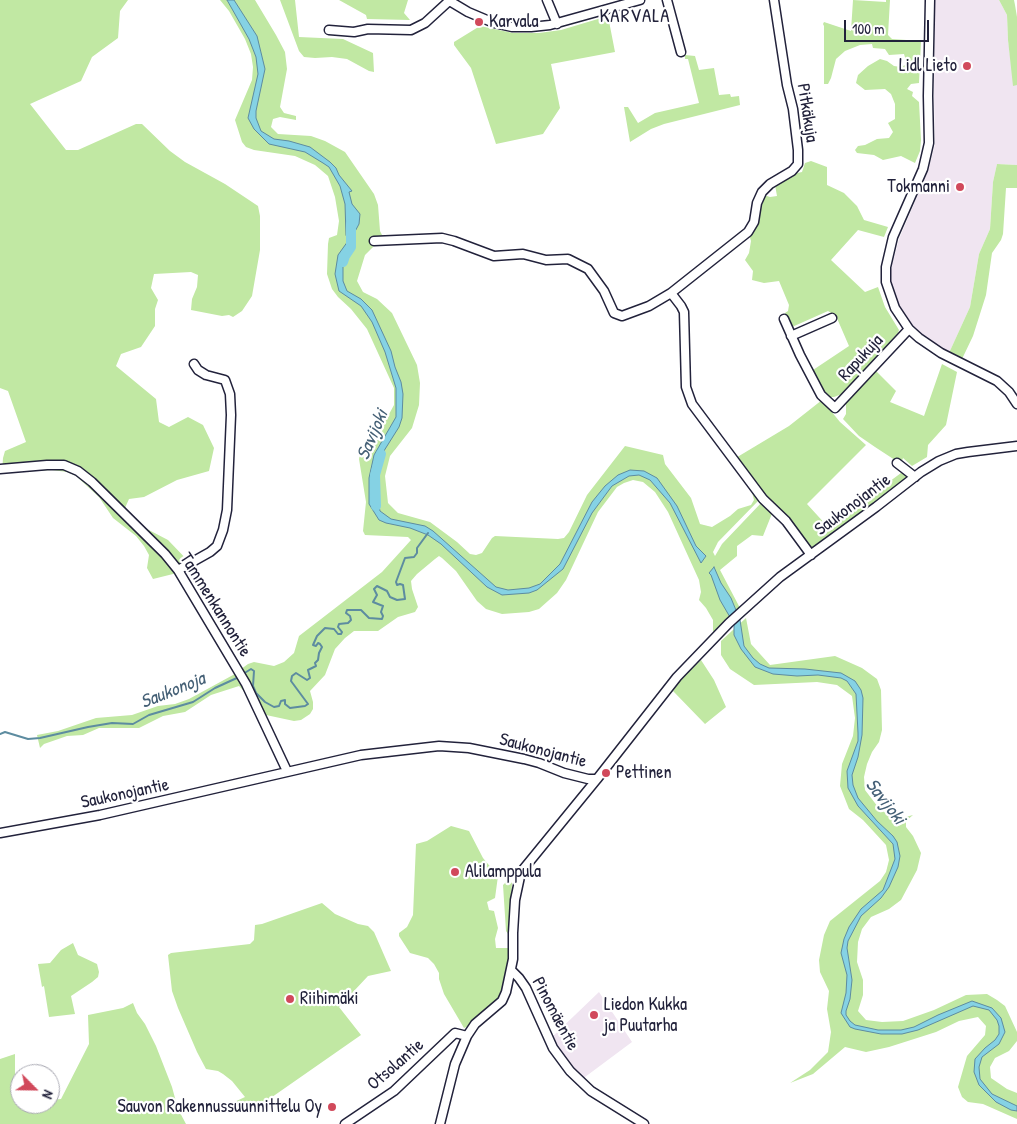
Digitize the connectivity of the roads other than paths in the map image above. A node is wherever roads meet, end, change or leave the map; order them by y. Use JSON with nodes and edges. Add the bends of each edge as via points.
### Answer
{"nodes":[{"id":1,"x":449,"y":0,"type":"edge"},
{"id":2,"x":547,"y":0,"type":"edge"},
{"id":3,"x":640,"y":0,"type":"edge"},
{"id":4,"x":667,"y":0,"type":"edge"},
{"id":5,"x":774,"y":0,"type":"edge"},
{"id":6,"x":930,"y":0,"type":"edge"},
{"id":7,"x":557,"y":24,"type":"junction"},
{"id":8,"x":329,"y":30,"type":"dead end"},
{"id":9,"x":681,"y":52,"type":"dead end"},
{"id":10,"x":374,"y":241,"type":"dead end"},
{"id":11,"x":671,"y":294,"type":"junction"},
{"id":12,"x":832,"y":318,"type":"dead end"},
{"id":13,"x":784,"y":319,"type":"dead end"},
{"id":14,"x":909,"y":329,"type":"junction"},
{"id":15,"x":791,"y":336,"type":"junction"},
{"id":16,"x":194,"y":364,"type":"dead end"},
{"id":17,"x":1017,"y":404,"type":"edge"},
{"id":18,"x":1017,"y":446,"type":"edge"},
{"id":19,"x":897,"y":463,"type":"dead end"},
{"id":20,"x":0,"y":469,"type":"edge"},
{"id":21,"x":914,"y":477,"type":"junction"},
{"id":22,"x":810,"y":555,"type":"junction"},
{"id":23,"x":178,"y":570,"type":"junction"},
{"id":24,"x":287,"y":771,"type":"junction"},
{"id":25,"x":597,"y":779,"type":"junction"},
{"id":26,"x":0,"y":833,"type":"edge"},
{"id":27,"x":512,"y":971,"type":"junction"},
{"id":28,"x":467,"y":1036,"type":"junction"},
{"id":29,"x":345,"y":1124,"type":"edge"},
{"id":30,"x":440,"y":1124,"type":"edge"},
{"id":31,"x":644,"y":1124,"type":"edge"}],
"edges":[{"from":1,"to":7,"type":"street","via":[[480,18],[503,25],[532,27]]},
{"from":1,"to":8,"type":"street","via":[[425,23],[411,30]]},
{"from":2,"to":7,"type":"street"},
{"from":3,"to":7,"type":"street"},
{"from":4,"to":9,"type":"street"},
{"from":5,"to":11,"type":"street","name":"Pitkäkuja","via":[[793,109],[798,164],[762,192],[748,232]]},
{"from":6,"to":14,"type":"street","via":[[928,155],[893,237],[886,267],[889,293]]},
{"from":10,"to":11,"type":"street","name":"Pitkäkuja","via":[[442,238],[494,256],[523,254],[546,260],[568,259],[588,269],[604,291],[614,313],[622,316]]},
{"from":11,"to":22,"type":"street","via":[[684,312],[686,386],[692,404],[763,499],[786,521]]},
{"from":12,"to":15,"type":"street"},
{"from":13,"to":15,"type":"street"},
{"from":14,"to":15,"type":"street","name":"Rapukuja","via":[[835,408],[821,395]]},
{"from":14,"to":17,"type":"street","via":[[938,351],[996,381]]},
{"from":16,"to":23,"type":"street","via":[[206,375],[225,380],[230,394],[232,415],[227,510],[217,546]]},
{"from":18,"to":21,"type":"street","name":"Saukonojantie","via":[[956,454]]},
{"from":19,"to":21,"type":"street"},
{"from":20,"to":23,"type":"street","name":"Tammenkannontie","via":[[64,465],[78,471]]},
{"from":21,"to":22,"type":"street","name":"Saukonojantie"},
{"from":22,"to":25,"type":"street","name":"Saukonojantie","via":[[729,623],[677,678]]},
{"from":23,"to":24,"type":"street","name":"Tammenkannontie","via":[[241,676]]},
{"from":24,"to":25,"type":"street","name":"Saukonojantie","via":[[361,755],[439,746],[469,748],[524,759],[564,773]]},
{"from":24,"to":26,"type":"street","name":"Saukonojantie","via":[[100,815]]},
{"from":25,"to":27,"type":"street","via":[[521,872],[515,900]]},
{"from":27,"to":28,"type":"street","via":[[502,1001],[475,1024]]},
{"from":27,"to":31,"type":"street","name":"Pinomäentie","via":[[526,988],[553,1048],[570,1071],[592,1092]]},
{"from":28,"to":29,"type":"street","name":"Otsolantie","via":[[455,1033],[394,1091]]},
{"from":28,"to":30,"type":"street","via":[[455,1064]]}]}
